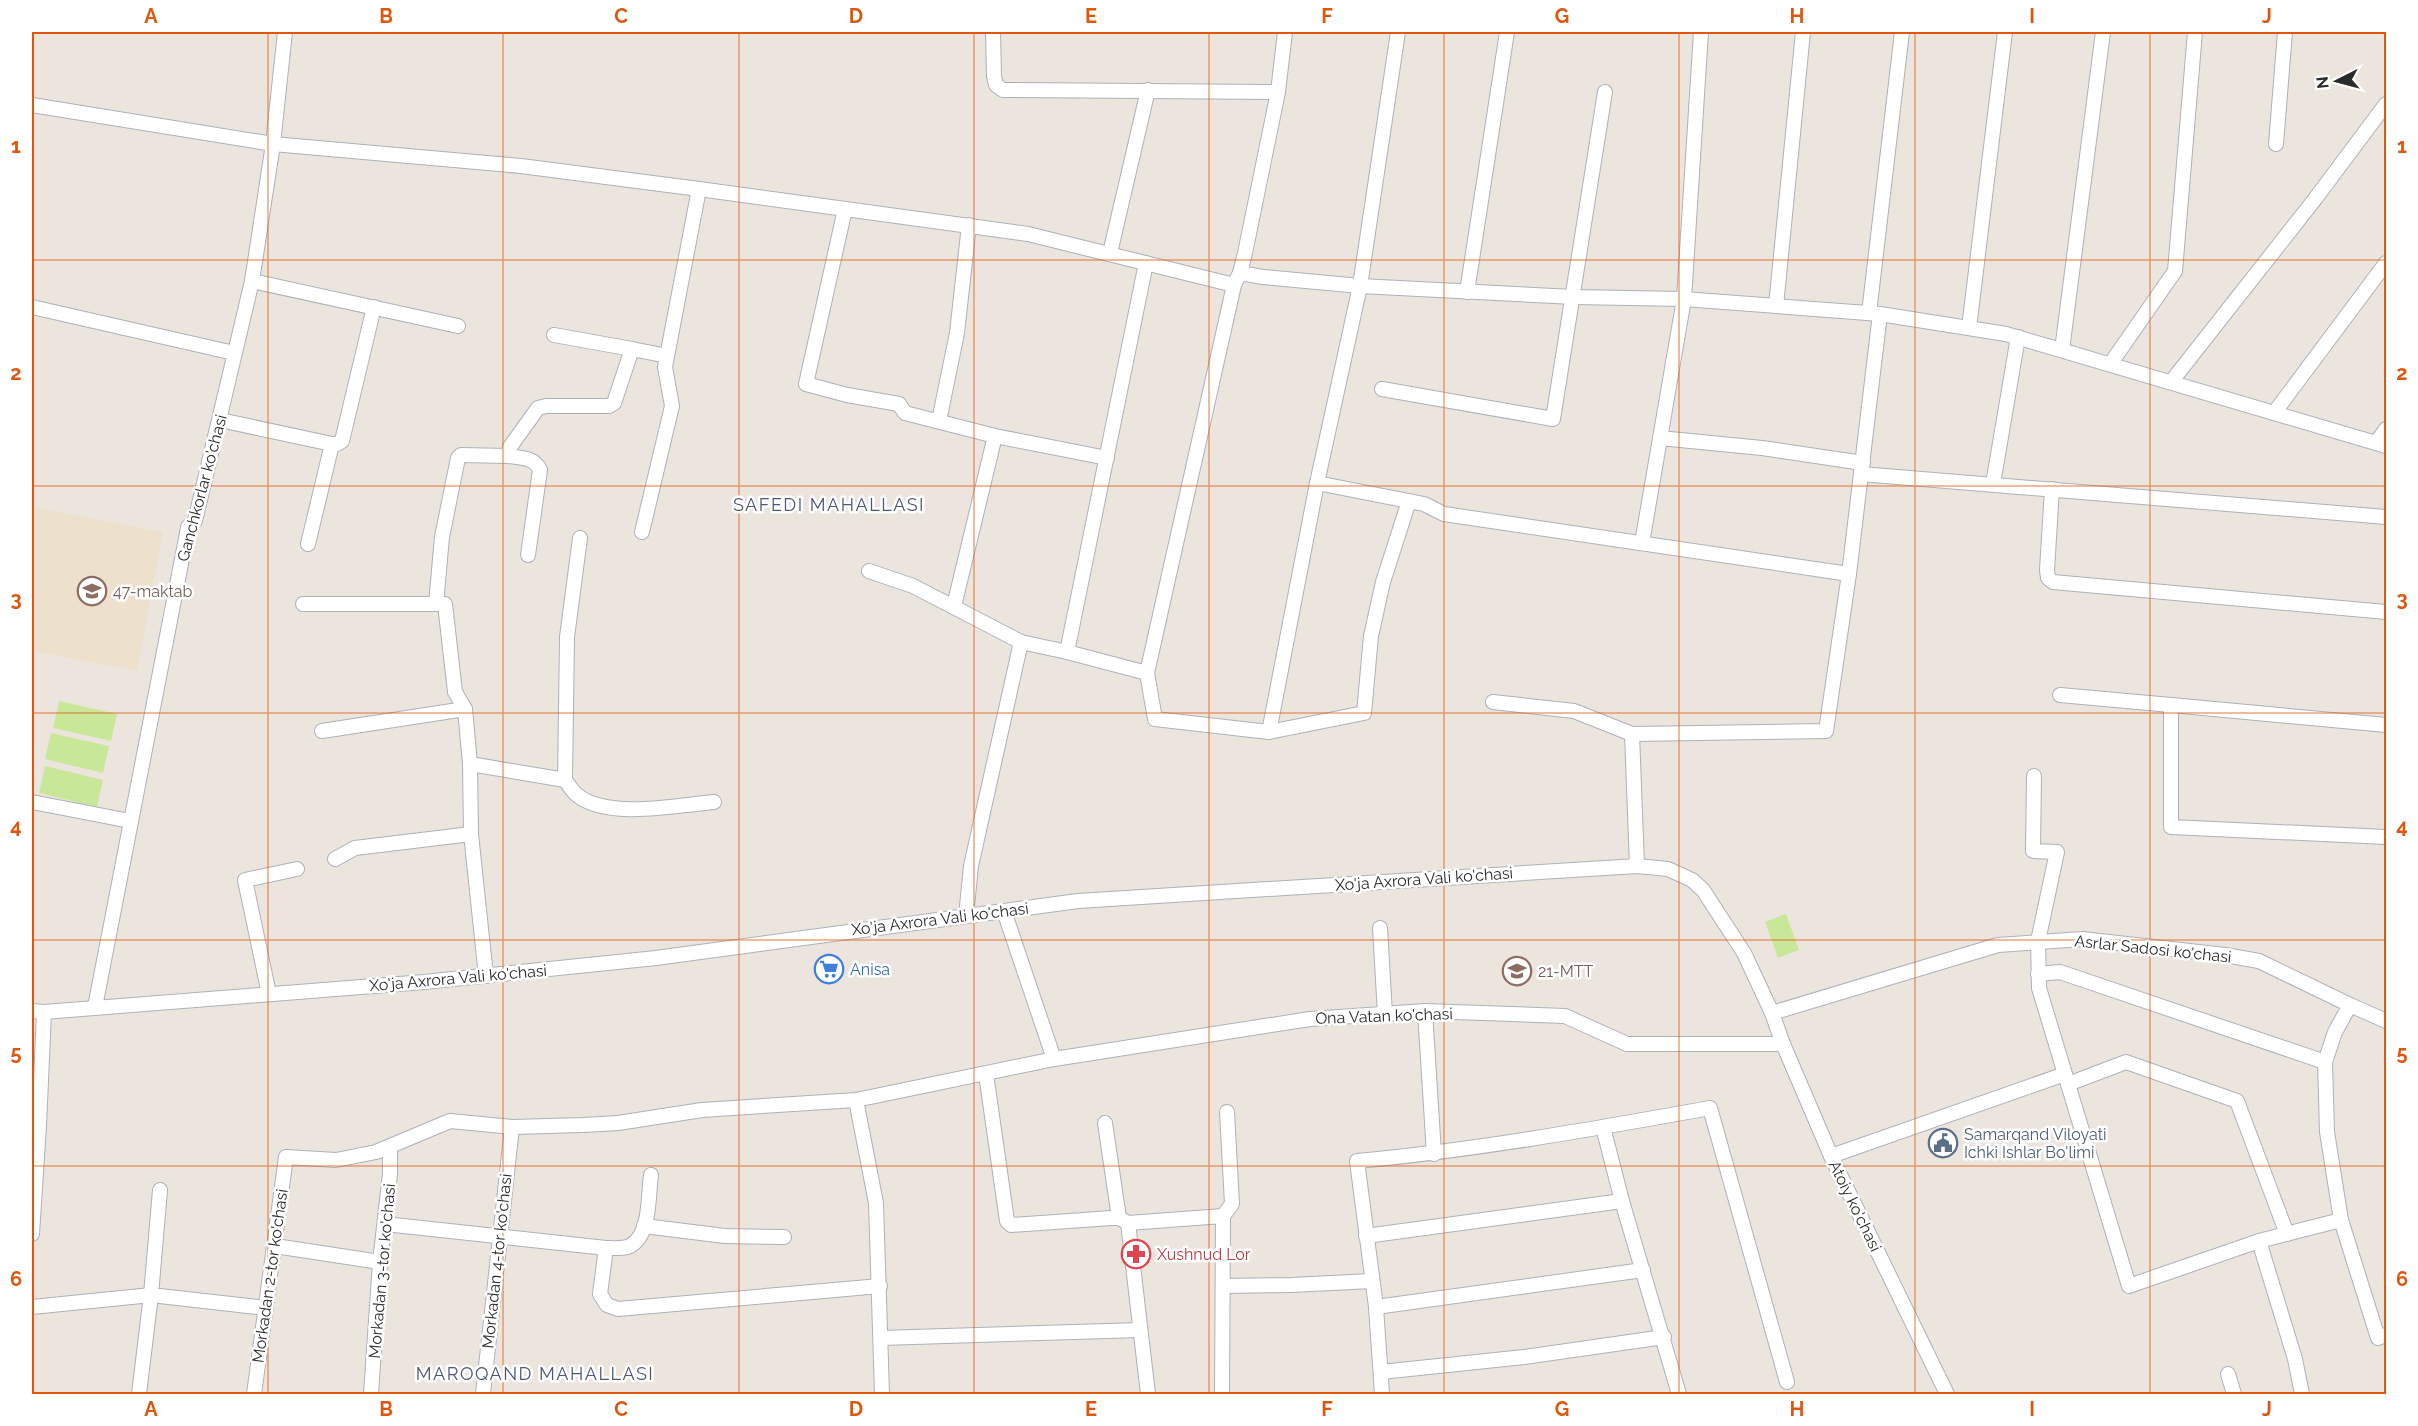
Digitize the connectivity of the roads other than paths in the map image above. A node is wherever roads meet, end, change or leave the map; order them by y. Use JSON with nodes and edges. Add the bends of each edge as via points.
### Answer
{"nodes":[{"id":1,"x":285,"y":32,"type":"edge"},
{"id":2,"x":993,"y":32,"type":"edge"},
{"id":3,"x":1285,"y":32,"type":"edge"},
{"id":4,"x":1398,"y":32,"type":"edge"},
{"id":5,"x":1507,"y":32,"type":"edge"},
{"id":6,"x":1701,"y":32,"type":"edge"},
{"id":7,"x":1803,"y":32,"type":"edge"},
{"id":8,"x":1902,"y":32,"type":"edge"},
{"id":9,"x":2004,"y":32,"type":"edge"},
{"id":10,"x":2103,"y":32,"type":"edge"},
{"id":11,"x":2195,"y":32,"type":"edge"},
{"id":12,"x":2285,"y":32,"type":"edge"},
{"id":13,"x":1148,"y":90,"type":"junction"},
{"id":14,"x":1278,"y":92,"type":"junction"},
{"id":15,"x":1605,"y":92,"type":"dead end"},
{"id":16,"x":2386,"y":104,"type":"edge"},
{"id":17,"x":32,"y":105,"type":"edge"},
{"id":18,"x":273,"y":144,"type":"junction"},
{"id":19,"x":2276,"y":144,"type":"dead end"},
{"id":20,"x":699,"y":189,"type":"junction"},
{"id":21,"x":845,"y":209,"type":"junction"},
{"id":22,"x":969,"y":225,"type":"junction"},
{"id":23,"x":1110,"y":254,"type":"junction"},
{"id":24,"x":1146,"y":263,"type":"junction"},
{"id":25,"x":2386,"y":264,"type":"edge"},
{"id":26,"x":1237,"y":279,"type":"junction"},
{"id":27,"x":252,"y":281,"type":"junction"},
{"id":28,"x":1360,"y":286,"type":"junction"},
{"id":29,"x":1467,"y":291,"type":"junction"},
{"id":30,"x":1574,"y":297,"type":"junction"},
{"id":31,"x":1684,"y":299,"type":"junction"},
{"id":32,"x":1776,"y":306,"type":"junction"},
{"id":33,"x":32,"y":307,"type":"edge"},
{"id":34,"x":374,"y":308,"type":"junction"},
{"id":35,"x":1875,"y":313,"type":"junction"},
{"id":36,"x":458,"y":326,"type":"dead end"},
{"id":37,"x":1969,"y":328,"type":"junction"},
{"id":38,"x":554,"y":335,"type":"dead end"},
{"id":39,"x":2018,"y":337,"type":"junction"},
{"id":40,"x":632,"y":349,"type":"junction"},
{"id":41,"x":2062,"y":350,"type":"junction"},
{"id":42,"x":234,"y":353,"type":"junction"},
{"id":43,"x":668,"y":356,"type":"junction"},
{"id":44,"x":2111,"y":363,"type":"junction"},
{"id":45,"x":2171,"y":382,"type":"junction"},
{"id":46,"x":1382,"y":389,"type":"dead end"},
{"id":47,"x":2274,"y":414,"type":"junction"},
{"id":48,"x":220,"y":420,"type":"junction"},
{"id":49,"x":939,"y":421,"type":"junction"},
{"id":50,"x":2386,"y":429,"type":"edge"},
{"id":51,"x":995,"y":436,"type":"junction"},
{"id":52,"x":1660,"y":438,"type":"junction"},
{"id":53,"x":332,"y":444,"type":"junction"},
{"id":54,"x":2381,"y":445,"type":"edge"},
{"id":55,"x":508,"y":456,"type":"junction"},
{"id":56,"x":1107,"y":458,"type":"junction"},
{"id":57,"x":1862,"y":469,"type":"junction"},
{"id":58,"x":1317,"y":483,"type":"junction"},
{"id":59,"x":1993,"y":484,"type":"junction"},
{"id":60,"x":2052,"y":489,"type":"junction"},
{"id":61,"x":1409,"y":501,"type":"junction"},
{"id":62,"x":2386,"y":517,"type":"edge"},
{"id":63,"x":642,"y":532,"type":"dead end"},
{"id":64,"x":580,"y":538,"type":"dead end"},
{"id":65,"x":1642,"y":543,"type":"junction"},
{"id":66,"x":308,"y":544,"type":"dead end"},
{"id":67,"x":528,"y":555,"type":"dead end"},
{"id":68,"x":870,"y":570,"type":"dead end"},
{"id":69,"x":1849,"y":574,"type":"junction"},
{"id":70,"x":303,"y":604,"type":"dead end"},
{"id":71,"x":436,"y":604,"type":"junction"},
{"id":72,"x":954,"y":606,"type":"junction"},
{"id":73,"x":2386,"y":612,"type":"edge"},
{"id":74,"x":1021,"y":642,"type":"junction"},
{"id":75,"x":1067,"y":652,"type":"junction"},
{"id":76,"x":1147,"y":673,"type":"junction"},
{"id":77,"x":2060,"y":695,"type":"dead end"},
{"id":78,"x":1493,"y":702,"type":"dead end"},
{"id":79,"x":2171,"y":705,"type":"junction"},
{"id":80,"x":465,"y":709,"type":"junction"},
{"id":81,"x":2386,"y":725,"type":"edge"},
{"id":82,"x":322,"y":731,"type":"dead end"},
{"id":83,"x":1269,"y":732,"type":"junction"},
{"id":84,"x":1632,"y":734,"type":"junction"},
{"id":85,"x":470,"y":764,"type":"junction"},
{"id":86,"x":2034,"y":776,"type":"dead end"},
{"id":87,"x":565,"y":780,"type":"junction"},
{"id":88,"x":32,"y":802,"type":"edge"},
{"id":89,"x":714,"y":802,"type":"dead end"},
{"id":90,"x":130,"y":821,"type":"junction"},
{"id":91,"x":471,"y":834,"type":"junction"},
{"id":92,"x":2386,"y":837,"type":"edge"},
{"id":93,"x":335,"y":859,"type":"dead end"},
{"id":94,"x":1637,"y":866,"type":"junction"},
{"id":95,"x":297,"y":869,"type":"dead end"},
{"id":96,"x":1004,"y":911,"type":"junction"},
{"id":97,"x":966,"y":916,"type":"junction"},
{"id":98,"x":1380,"y":928,"type":"dead end"},
{"id":99,"x":2038,"y":941,"type":"junction"},
{"id":100,"x":2038,"y":974,"type":"junction"},
{"id":101,"x":486,"y":976,"type":"junction"},
{"id":102,"x":269,"y":994,"type":"junction"},
{"id":103,"x":2349,"y":1005,"type":"junction"},
{"id":104,"x":95,"y":1007,"type":"junction"},
{"id":105,"x":38,"y":1011,"type":"edge"},
{"id":106,"x":1425,"y":1011,"type":"junction"},
{"id":107,"x":1773,"y":1013,"type":"junction"},
{"id":108,"x":1385,"y":1014,"type":"junction"},
{"id":109,"x":2386,"y":1021,"type":"edge"},
{"id":110,"x":1783,"y":1044,"type":"junction"},
{"id":111,"x":1054,"y":1059,"type":"junction"},
{"id":112,"x":2325,"y":1062,"type":"junction"},
{"id":113,"x":986,"y":1074,"type":"junction"},
{"id":114,"x":2067,"y":1079,"type":"junction"},
{"id":115,"x":856,"y":1100,"type":"junction"},
{"id":116,"x":1227,"y":1112,"type":"dead end"},
{"id":117,"x":1106,"y":1123,"type":"dead end"},
{"id":118,"x":35,"y":1126,"type":"edge"},
{"id":119,"x":512,"y":1127,"type":"junction"},
{"id":120,"x":1603,"y":1127,"type":"junction"},
{"id":121,"x":390,"y":1147,"type":"junction"},
{"id":122,"x":1434,"y":1154,"type":"junction"},
{"id":123,"x":286,"y":1156,"type":"joint"},
{"id":124,"x":1831,"y":1156,"type":"junction"},
{"id":125,"x":651,"y":1175,"type":"dead end"},
{"id":126,"x":160,"y":1190,"type":"dead end"},
{"id":127,"x":1622,"y":1201,"type":"junction"},
{"id":128,"x":1223,"y":1216,"type":"junction"},
{"id":129,"x":1123,"y":1220,"type":"junction"},
{"id":130,"x":2341,"y":1220,"type":"junction"},
{"id":131,"x":385,"y":1224,"type":"junction"},
{"id":132,"x":644,"y":1226,"type":"junction"},
{"id":133,"x":32,"y":1227,"type":"edge"},
{"id":134,"x":2287,"y":1234,"type":"junction"},
{"id":135,"x":499,"y":1236,"type":"junction"},
{"id":136,"x":1366,"y":1236,"type":"junction"},
{"id":137,"x":784,"y":1237,"type":"dead end"},
{"id":138,"x":2259,"y":1241,"type":"junction"},
{"id":139,"x":275,"y":1246,"type":"junction"},
{"id":140,"x":606,"y":1248,"type":"junction"},
{"id":141,"x":380,"y":1262,"type":"junction"},
{"id":142,"x":1643,"y":1270,"type":"junction"},
{"id":143,"x":1372,"y":1281,"type":"junction"},
{"id":144,"x":880,"y":1286,"type":"junction"},
{"id":145,"x":1223,"y":1286,"type":"junction"},
{"id":146,"x":151,"y":1295,"type":"junction"},
{"id":147,"x":32,"y":1307,"type":"edge"},
{"id":148,"x":266,"y":1308,"type":"junction"},
{"id":149,"x":1376,"y":1308,"type":"junction"},
{"id":150,"x":1140,"y":1330,"type":"junction"},
{"id":151,"x":2386,"y":1335,"type":"edge"},
{"id":152,"x":1664,"y":1337,"type":"junction"},
{"id":153,"x":881,"y":1338,"type":"junction"},
{"id":154,"x":1381,"y":1372,"type":"junction"},
{"id":155,"x":2228,"y":1374,"type":"dead end"},
{"id":156,"x":1787,"y":1382,"type":"dead end"},
{"id":157,"x":139,"y":1395,"type":"edge"},
{"id":158,"x":254,"y":1395,"type":"edge"},
{"id":159,"x":370,"y":1395,"type":"edge"},
{"id":160,"x":483,"y":1395,"type":"edge"},
{"id":161,"x":882,"y":1395,"type":"edge"},
{"id":162,"x":1148,"y":1395,"type":"edge"},
{"id":163,"x":1222,"y":1395,"type":"edge"},
{"id":164,"x":1382,"y":1395,"type":"edge"},
{"id":165,"x":1679,"y":1395,"type":"edge"},
{"id":166,"x":1947,"y":1395,"type":"edge"},
{"id":167,"x":2234,"y":1395,"type":"edge"},
{"id":168,"x":2302,"y":1395,"type":"edge"}],
"edges":[{"from":1,"to":18,"type":"street","name":"Ganchkorlar ko'chasi"},
{"from":2,"to":13,"type":"street","via":[[994,76],[996,85],[1003,90]]},
{"from":3,"to":14,"type":"street"},
{"from":4,"to":28,"type":"street"},
{"from":5,"to":29,"type":"street"},
{"from":6,"to":31,"type":"street"},
{"from":7,"to":32,"type":"street"},
{"from":8,"to":35,"type":"street"},
{"from":9,"to":37,"type":"street"},
{"from":10,"to":41,"type":"street"},
{"from":11,"to":44,"type":"street","via":[[2175,271]]},
{"from":12,"to":19,"type":"street"},
{"from":13,"to":14,"type":"street"},
{"from":13,"to":23,"type":"street"},
{"from":14,"to":26,"type":"street"},
{"from":15,"to":30,"type":"street"},
{"from":16,"to":45,"type":"street"},
{"from":17,"to":18,"type":"street"},
{"from":18,"to":20,"type":"street","via":[[521,166]]},
{"from":18,"to":27,"type":"street","name":"Ganchkorlar ko'chasi"},
{"from":20,"to":21,"type":"street"},
{"from":20,"to":43,"type":"street"},
{"from":21,"to":22,"type":"street"},
{"from":21,"to":49,"type":"street","via":[[806,384],[899,404],[905,413]]},
{"from":22,"to":23,"type":"street","via":[[1028,234]]},
{"from":22,"to":49,"type":"street","via":[[957,333]]},
{"from":23,"to":24,"type":"street"},
{"from":24,"to":26,"type":"street"},
{"from":24,"to":56,"type":"street"},
{"from":25,"to":47,"type":"street"},
{"from":26,"to":28,"type":"street","via":[[1263,277]]},
{"from":26,"to":76,"type":"street"},
{"from":27,"to":34,"type":"street"},
{"from":27,"to":42,"type":"street","name":"Ganchkorlar ko'chasi"},
{"from":28,"to":29,"type":"street"},
{"from":28,"to":58,"type":"street"},
{"from":29,"to":30,"type":"street"},
{"from":30,"to":31,"type":"street"},
{"from":30,"to":46,"type":"street","via":[[1553,418]]},
{"from":31,"to":32,"type":"street"},
{"from":31,"to":52,"type":"street"},
{"from":32,"to":35,"type":"street"},
{"from":33,"to":42,"type":"street"},
{"from":34,"to":36,"type":"street"},
{"from":34,"to":53,"type":"street","via":[[344,435],[342,441]]},
{"from":35,"to":37,"type":"street"},
{"from":35,"to":57,"type":"street"},
{"from":37,"to":39,"type":"street"},
{"from":38,"to":40,"type":"street"},
{"from":39,"to":41,"type":"street"},
{"from":39,"to":59,"type":"street"},
{"from":40,"to":43,"type":"street"},
{"from":40,"to":55,"type":"street","via":[[614,403],[538,408],[510,447]]},
{"from":41,"to":44,"type":"street"},
{"from":42,"to":48,"type":"street","name":"Ganchkorlar ko'chasi"},
{"from":43,"to":63,"type":"street","via":[[665,367],[672,406]]},
{"from":44,"to":45,"type":"street"},
{"from":45,"to":47,"type":"street"},
{"from":47,"to":54,"type":"street"},
{"from":48,"to":53,"type":"street"},
{"from":48,"to":90,"type":"street","name":"Ganchkorlar ko'chasi","via":[[195,521],[188,527]]},
{"from":49,"to":51,"type":"street"},
{"from":50,"to":54,"type":"street"},
{"from":51,"to":56,"type":"street"},
{"from":51,"to":72,"type":"street"},
{"from":52,"to":57,"type":"street","via":[[1762,448]]},
{"from":52,"to":65,"type":"street"},
{"from":53,"to":66,"type":"street"},
{"from":55,"to":67,"type":"street","via":[[531,460],[540,470]]},
{"from":55,"to":71,"type":"street","via":[[465,454],[459,458],[442,537]]},
{"from":56,"to":75,"type":"street"},
{"from":57,"to":59,"type":"street"},
{"from":57,"to":69,"type":"street"},
{"from":58,"to":61,"type":"street"},
{"from":58,"to":83,"type":"street"},
{"from":59,"to":60,"type":"street"},
{"from":60,"to":62,"type":"street"},
{"from":60,"to":73,"type":"street","via":[[2047,570],[2048,578],[2054,582]]},
{"from":61,"to":65,"type":"street","via":[[1444,514]]},
{"from":61,"to":83,"type":"street","via":[[1383,582],[1371,636],[1364,713]]},
{"from":64,"to":87,"type":"street","via":[[567,637]]},
{"from":65,"to":69,"type":"street"},
{"from":68,"to":72,"type":"street"},
{"from":69,"to":84,"type":"street","via":[[1826,731]]},
{"from":70,"to":71,"type":"street"},
{"from":71,"to":80,"type":"street","via":[[445,604],[455,692]]},
{"from":72,"to":74,"type":"street"},
{"from":74,"to":75,"type":"street"},
{"from":74,"to":97,"type":"street","via":[[970,866]]},
{"from":75,"to":76,"type":"street"},
{"from":76,"to":83,"type":"street","via":[[1155,719]]},
{"from":77,"to":79,"type":"street"},
{"from":78,"to":84,"type":"street","via":[[1574,711]]},
{"from":79,"to":81,"type":"street"},
{"from":79,"to":92,"type":"street","via":[[2171,827]]},
{"from":80,"to":82,"type":"street"},
{"from":80,"to":85,"type":"street"},
{"from":84,"to":94,"type":"street"},
{"from":85,"to":87,"type":"street"},
{"from":85,"to":91,"type":"street"},
{"from":86,"to":99,"type":"street","via":[[2033,851],[2057,852]]},
{"from":87,"to":89,"type":"street","via":[[578,795],[605,807],[631,810]]},
{"from":88,"to":90,"type":"street"},
{"from":90,"to":104,"type":"street","name":"Ganchkorlar ko'chasi"},
{"from":91,"to":93,"type":"street","via":[[355,848]]},
{"from":91,"to":101,"type":"street"},
{"from":94,"to":96,"type":"street","name":"Xo'ja Axrora Vali ko'chasi","via":[[1115,898]]},
{"from":94,"to":107,"type":"street","name":"Xo'ja Axrora Vali ko'chasi","via":[[1668,869],[1703,890],[1744,953]]},
{"from":95,"to":102,"type":"street","via":[[245,880]]},
{"from":96,"to":97,"type":"street","name":"Xo'ja Axrora Vali ko'chasi"},
{"from":96,"to":111,"type":"street"},
{"from":97,"to":101,"type":"street","name":"Xo'ja Axrora Vali ko'chasi","via":[[656,958]]},
{"from":98,"to":108,"type":"street"},
{"from":99,"to":100,"type":"street"},
{"from":99,"to":103,"type":"street","name":"Asrlar Sadosi ko'chasi","via":[[2082,939],[2259,961]]},
{"from":99,"to":107,"type":"street","name":"Asrlar Sadosi ko'chasi","via":[[1998,945]]},
{"from":100,"to":112,"type":"street","via":[[2060,972]]},
{"from":100,"to":114,"type":"street"},
{"from":101,"to":102,"type":"street","name":"Xo'ja Axrora Vali ko'chasi"},
{"from":102,"to":104,"type":"street","name":"Xo'ja Axrora Vali ko'chasi"},
{"from":103,"to":109,"type":"street","name":"Asrlar Sadosi ko'chasi"},
{"from":103,"to":112,"type":"street"},
{"from":104,"to":105,"type":"street","name":"Xo'ja Axrora Vali ko'chasi"},
{"from":105,"to":118,"type":"street"},
{"from":106,"to":108,"type":"street","name":"Ona Vatan ko'chasi"},
{"from":106,"to":110,"type":"street","name":"Ona Vatan ko'chasi","via":[[1565,1016],[1627,1044]]},
{"from":106,"to":122,"type":"street"},
{"from":107,"to":110,"type":"street","name":"Atoiy ko'chasi"},
{"from":108,"to":111,"type":"street","name":"Ona Vatan ko'chasi","via":[[1310,1019]]},
{"from":110,"to":124,"type":"street","name":"Atoiy ko'chasi"},
{"from":111,"to":113,"type":"street","name":"Ona Vatan ko'chasi"},
{"from":112,"to":130,"type":"street","via":[[2327,1132]]},
{"from":113,"to":115,"type":"street","name":"Ona Vatan ko'chasi"},
{"from":113,"to":129,"type":"street","via":[[1007,1221],[1018,1225]]},
{"from":114,"to":124,"type":"street"},
{"from":114,"to":134,"type":"street","via":[[2126,1062],[2237,1101]]},
{"from":114,"to":138,"type":"street","via":[[2129,1286]]},
{"from":115,"to":119,"type":"street","name":"Ona Vatan ko'chasi","via":[[702,1110],[618,1124]]},
{"from":115,"to":144,"type":"street","via":[[876,1203]]},
{"from":116,"to":128,"type":"street","via":[[1232,1204]]},
{"from":117,"to":129,"type":"street"},
{"from":118,"to":133,"type":"street"},
{"from":119,"to":121,"type":"street","name":"Ona Vatan ko'chasi","via":[[450,1121]]},
{"from":119,"to":135,"type":"street","name":"Morkadan 4-tor ko'chasi"},
{"from":120,"to":122,"type":"street"},
{"from":120,"to":127,"type":"street"},
{"from":120,"to":156,"type":"street","via":[[1710,1108]]},
{"from":121,"to":123,"type":"street","name":"Ona Vatan ko'chasi","via":[[336,1160]]},
{"from":121,"to":131,"type":"street","name":"Morkadan 3-tor ko'chasi"},
{"from":122,"to":136,"type":"street","via":[[1358,1161]]},
{"from":123,"to":139,"type":"street","name":"Morkadan 2-tor ko'chasi"},
{"from":124,"to":166,"type":"street","name":"Atoiy ko'chasi"},
{"from":125,"to":132,"type":"street"},
{"from":126,"to":146,"type":"street"},
{"from":127,"to":136,"type":"street"},
{"from":127,"to":142,"type":"street"},
{"from":128,"to":129,"type":"street"},
{"from":128,"to":145,"type":"street"},
{"from":129,"to":150,"type":"street"},
{"from":130,"to":134,"type":"street"},
{"from":130,"to":151,"type":"street","via":[[2378,1338]]},
{"from":131,"to":135,"type":"street"},
{"from":131,"to":141,"type":"street","name":"Morkadan 3-tor ko'chasi"},
{"from":132,"to":137,"type":"street","via":[[725,1236]]},
{"from":132,"to":140,"type":"street","via":[[639,1239],[628,1247]]},
{"from":134,"to":138,"type":"street"},
{"from":135,"to":140,"type":"street"},
{"from":135,"to":160,"type":"street","name":"Morkadan 4-tor ko'chasi"},
{"from":136,"to":143,"type":"street"},
{"from":138,"to":168,"type":"street"},
{"from":139,"to":141,"type":"street"},
{"from":139,"to":148,"type":"street","name":"Morkadan 2-tor ko'chasi"},
{"from":140,"to":144,"type":"street","via":[[600,1294],[608,1305],[618,1309]]},
{"from":141,"to":159,"type":"street","name":"Morkadan 3-tor ko'chasi"},
{"from":142,"to":149,"type":"street"},
{"from":142,"to":152,"type":"street"},
{"from":143,"to":145,"type":"street"},
{"from":143,"to":149,"type":"street"},
{"from":144,"to":153,"type":"street"},
{"from":145,"to":163,"type":"street"},
{"from":146,"to":147,"type":"street"},
{"from":146,"to":148,"type":"street"},
{"from":146,"to":157,"type":"street"},
{"from":148,"to":158,"type":"street","name":"Morkadan 2-tor ko'chasi"},
{"from":149,"to":154,"type":"street"},
{"from":150,"to":153,"type":"street"},
{"from":150,"to":162,"type":"street"},
{"from":152,"to":154,"type":"street"},
{"from":152,"to":165,"type":"street"},
{"from":153,"to":161,"type":"street"},
{"from":154,"to":164,"type":"street"},
{"from":155,"to":167,"type":"street"}]}
